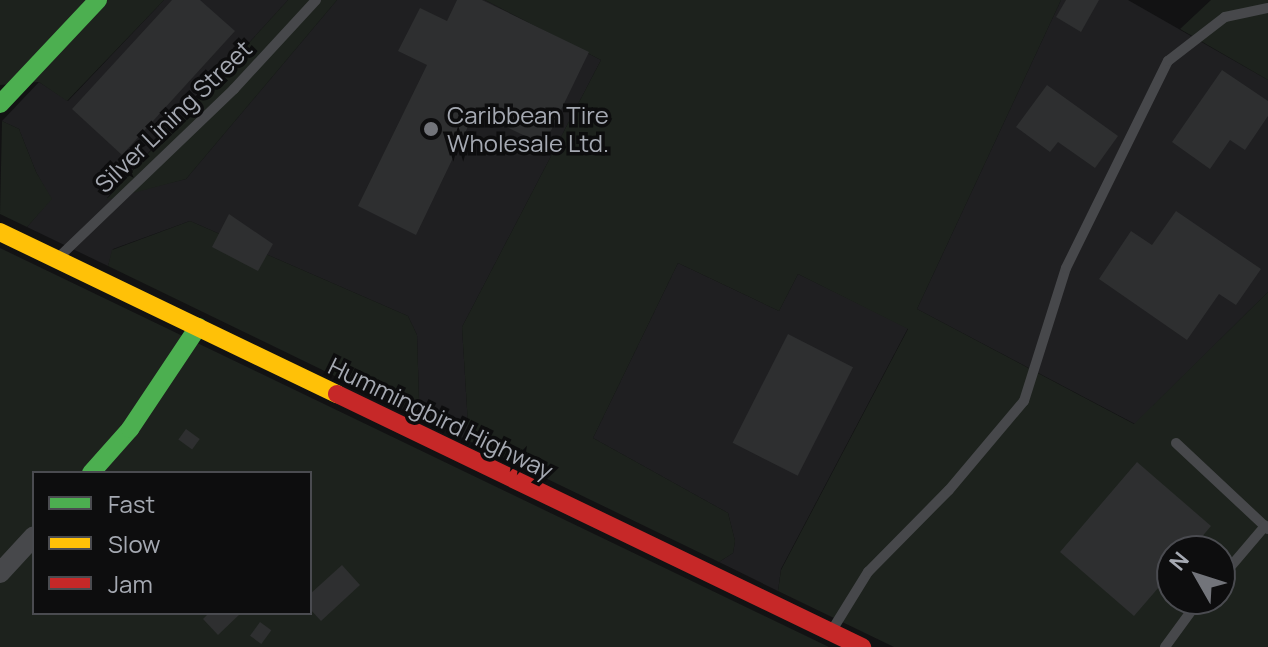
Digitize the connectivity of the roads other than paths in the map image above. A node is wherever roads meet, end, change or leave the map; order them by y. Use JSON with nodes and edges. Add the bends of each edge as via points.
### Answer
{"nodes":[{"id":1,"x":98,"y":0,"type":"edge"},
{"id":2,"x":316,"y":0,"type":"edge"},
{"id":3,"x":1268,"y":8,"type":"edge"},
{"id":4,"x":0,"y":104,"type":"edge"},
{"id":5,"x":0,"y":232,"type":"edge"},
{"id":6,"x":57,"y":259,"type":"junction"},
{"id":7,"x":198,"y":327,"type":"junction"},
{"id":8,"x":1176,"y":443,"type":"dead end"},
{"id":9,"x":93,"y":471,"type":"edge"},
{"id":10,"x":1267,"y":528,"type":"edge"},
{"id":11,"x":32,"y":538,"type":"edge"},
{"id":12,"x":1236,"y":562,"type":"edge"},
{"id":13,"x":0,"y":573,"type":"edge"},
{"id":14,"x":1188,"y":615,"type":"edge"},
{"id":15,"x":830,"y":632,"type":"junction"},
{"id":16,"x":862,"y":647,"type":"edge"},
{"id":17,"x":1165,"y":647,"type":"edge"}],
"edges":[{"from":1,"to":4,"type":"main road"},
{"from":2,"to":6,"type":"lane","name":"Silver Lining Street","via":[[234,89]]},
{"from":3,"to":15,"type":"lane","via":[[1225,17],[1168,61],[1066,268],[1024,401],[949,490],[868,572]]},
{"from":5,"to":6,"type":"main road","name":"Hummingbird Highway"},
{"from":6,"to":7,"type":"main road","name":"Hummingbird Highway"},
{"from":7,"to":9,"type":"main road","via":[[130,429]]},
{"from":7,"to":15,"type":"main road","name":"Hummingbird Highway"},
{"from":8,"to":10,"type":"lane"},
{"from":10,"to":12,"type":"lane"},
{"from":11,"to":13,"type":"street"},
{"from":14,"to":17,"type":"lane"},
{"from":15,"to":16,"type":"main road","name":"Hummingbird Highway"}]}
